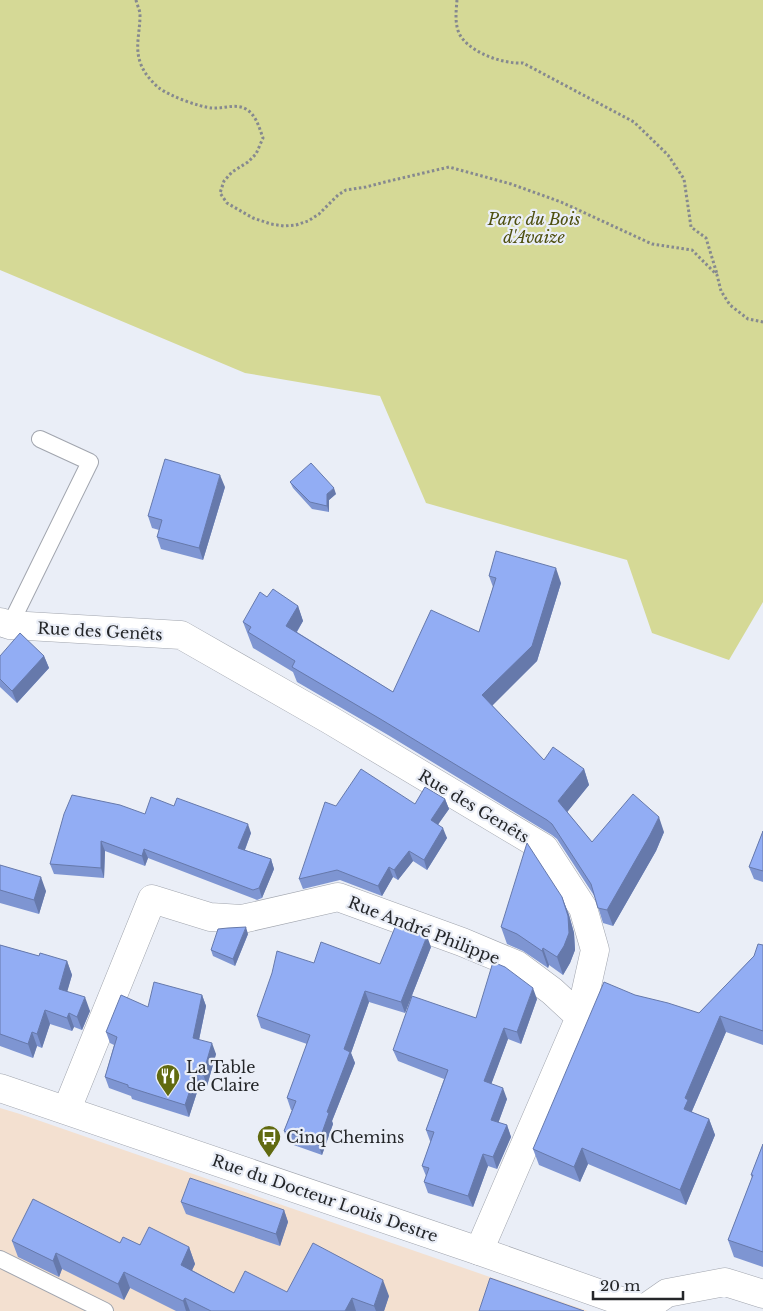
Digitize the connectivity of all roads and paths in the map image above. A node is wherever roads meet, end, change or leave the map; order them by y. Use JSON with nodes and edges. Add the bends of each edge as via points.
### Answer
{"nodes":[{"id":1,"x":136,"y":0,"type":"edge"},
{"id":2,"x":458,"y":0,"type":"edge"},
{"id":3,"x":717,"y":275,"type":"junction"},
{"id":4,"x":763,"y":322,"type":"edge"},
{"id":5,"x":40,"y":439,"type":"dead end"},
{"id":6,"x":5,"y":624,"type":"edge"},
{"id":7,"x":580,"y":1017,"type":"junction"},
{"id":8,"x":0,"y":1088,"type":"edge"},
{"id":9,"x":67,"y":1110,"type":"junction"},
{"id":10,"x":479,"y":1251,"type":"junction"},
{"id":11,"x":0,"y":1259,"type":"edge"},
{"id":12,"x":763,"y":1294,"type":"edge"},
{"id":13,"x":647,"y":1310,"type":"edge"},
{"id":14,"x":105,"y":1311,"type":"edge"}],
"edges":[{"from":1,"to":3,"type":"path","via":[[140,13],[138,58],[158,88],[211,108],[237,105],[255,118],[263,138],[256,154],[232,172],[220,193],[227,203],[253,218],[271,224],[296,225],[319,214],[346,190],[449,167],[562,202],[652,244],[692,250]]},
{"from":2,"to":3,"type":"path","via":[[455,17],[461,37],[469,44],[487,56],[523,63],[634,122],[668,155],[684,179],[691,227],[706,238]]},
{"from":3,"to":4,"type":"path","via":[[721,291],[730,305],[748,319]]},
{"from":5,"to":6,"type":"lane","via":[[90,462]]},
{"from":6,"to":7,"type":"street","name":"Rue des Genêts","via":[[181,635],[544,848],[583,908],[595,950]]},
{"from":7,"to":9,"type":"street","name":"Rue André Philippe","via":[[517,965],[338,897],[242,919],[210,917],[152,899]]},
{"from":7,"to":10,"type":"street","name":"Rue des Genêts"},
{"from":8,"to":9,"type":"street","name":"Rue du Docteur Louis Destre"},
{"from":9,"to":10,"type":"street","name":"Rue du Docteur Louis Destre"},
{"from":10,"to":13,"type":"street","name":"Rue du Docteur Louis Destre"},
{"from":11,"to":14,"type":"lane"},
{"from":12,"to":13,"type":"street","via":[[725,1282],[667,1293]]}]}
